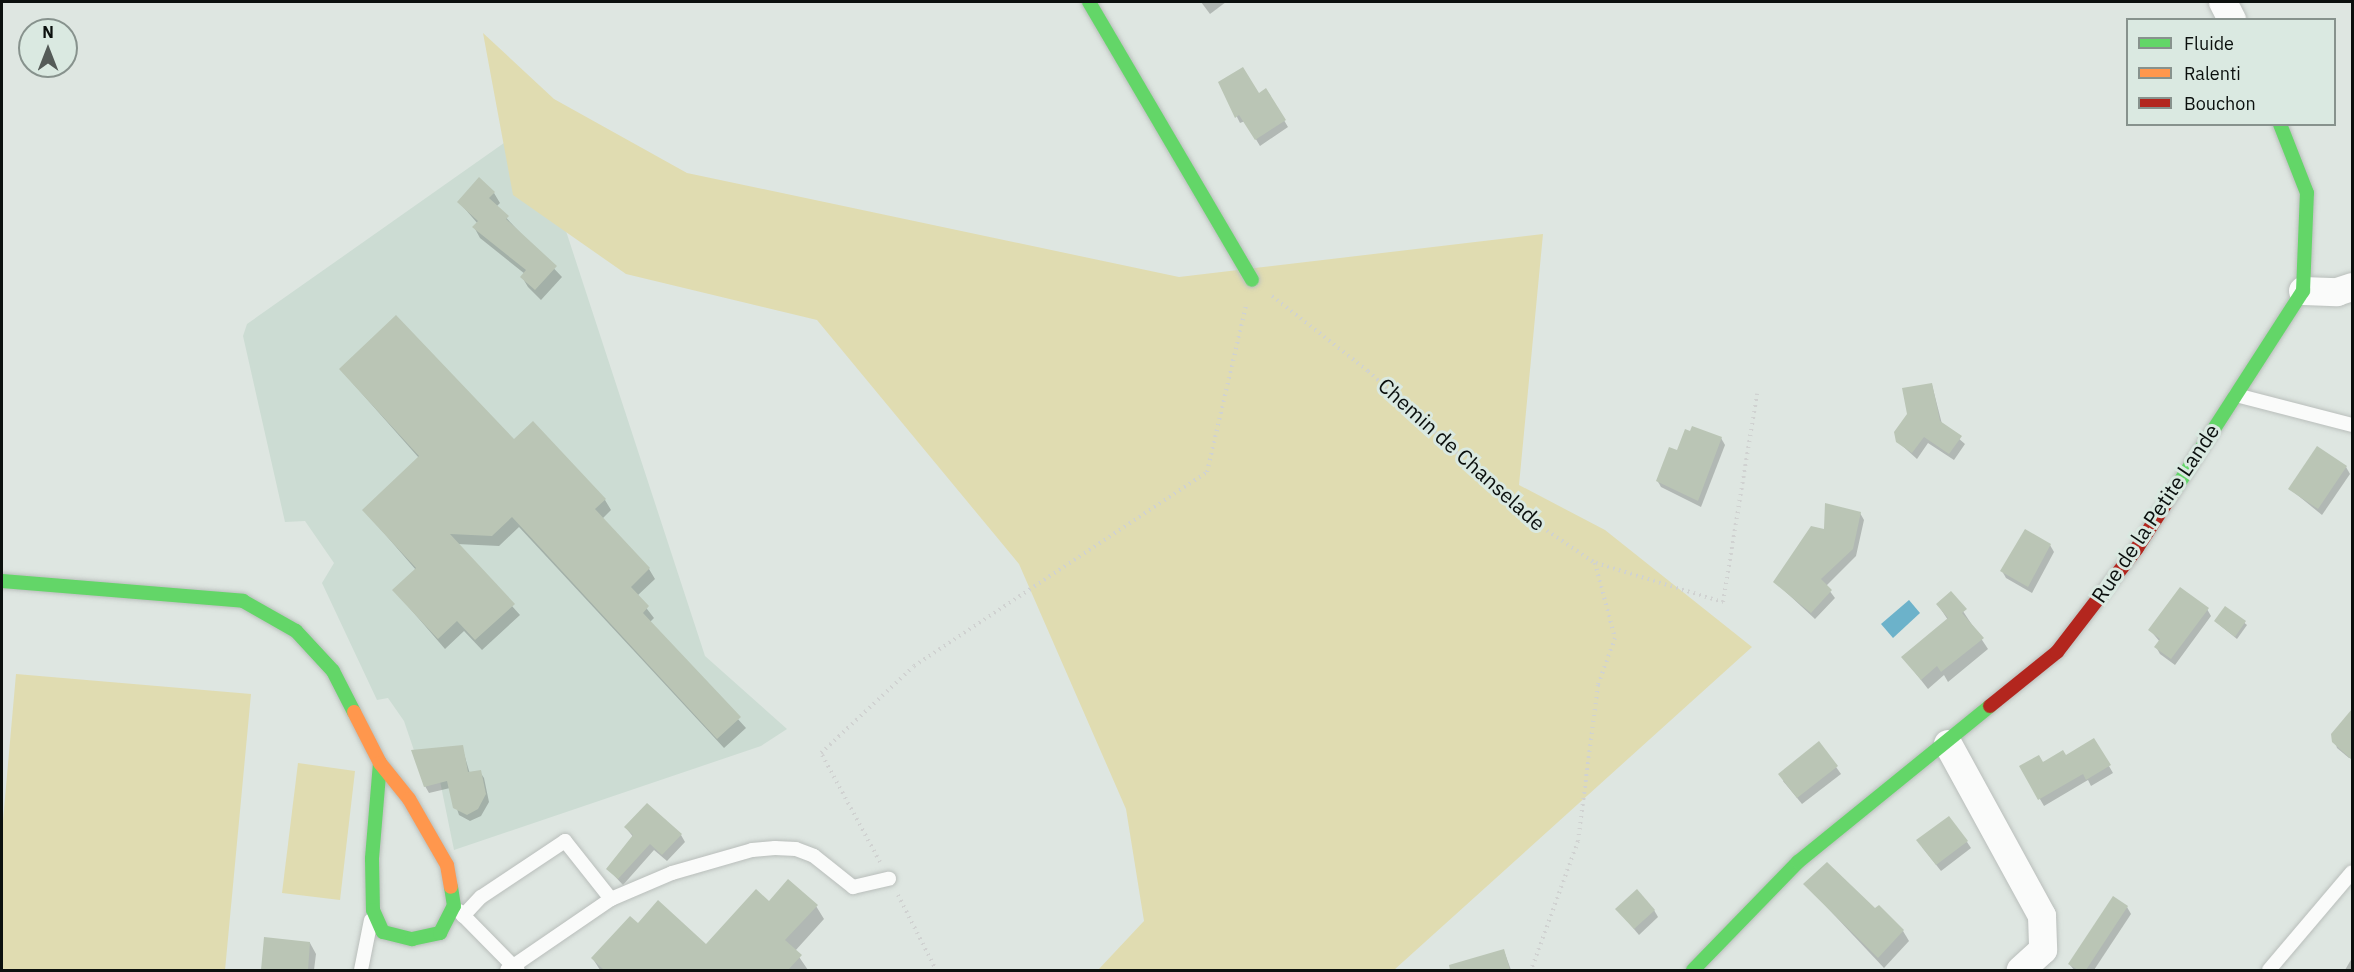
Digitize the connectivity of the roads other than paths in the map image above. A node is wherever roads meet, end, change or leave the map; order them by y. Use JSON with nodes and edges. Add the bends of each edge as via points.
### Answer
{"nodes":[{"id":1,"x":1089,"y":2,"type":"edge"},
{"id":2,"x":2223,"y":2,"type":"edge"},
{"id":3,"x":2231,"y":18,"type":"edge"},
{"id":4,"x":2281,"y":126,"type":"edge"},
{"id":5,"x":1252,"y":280,"type":"road end"},
{"id":6,"x":2352,"y":287,"type":"edge"},
{"id":7,"x":2303,"y":291,"type":"junction"},
{"id":8,"x":2234,"y":395,"type":"junction"},
{"id":9,"x":2352,"y":425,"type":"edge"},
{"id":10,"x":2,"y":581,"type":"edge"},
{"id":11,"x":1948,"y":744,"type":"junction"},
{"id":12,"x":380,"y":763,"type":"junction"},
{"id":13,"x":2352,"y":873,"type":"edge"},
{"id":14,"x":889,"y":879,"type":"road end"},
{"id":15,"x":611,"y":899,"type":"junction"},
{"id":16,"x":373,"y":910,"type":"junction"},
{"id":17,"x":459,"y":911,"type":"junction"},
{"id":18,"x":513,"y":969,"type":"edge"},
{"id":19,"x":361,"y":970,"type":"edge"},
{"id":20,"x":1694,"y":970,"type":"edge"},
{"id":21,"x":2021,"y":970,"type":"edge"},
{"id":22,"x":2269,"y":970,"type":"edge"}],
"edges":[{"from":1,"to":5,"type":"street"},
{"from":2,"to":3,"type":"street"},
{"from":4,"to":7,"type":"street","via":[[2307,193]]},
{"from":6,"to":7,"type":"street","via":[[2337,292]]},
{"from":7,"to":8,"type":"street","name":"Rue de la Petite Lande"},
{"from":8,"to":9,"type":"lane"},
{"from":8,"to":11,"type":"street","name":"Rue de la Petite Lande","via":[[2137,548],[2057,652]]},
{"from":10,"to":12,"type":"street","via":[[243,601],[296,631],[333,671]]},
{"from":11,"to":20,"type":"street","name":"Rue de la Petite Lande","via":[[1798,862]]},
{"from":11,"to":21,"type":"street","via":[[2042,916],[2043,950]]},
{"from":12,"to":16,"type":"street","via":[[372,859]]},
{"from":12,"to":17,"type":"street","via":[[409,800],[447,865]]},
{"from":13,"to":22,"type":"lane"},
{"from":14,"to":15,"type":"lane","via":[[853,887],[814,856],[796,849],[775,848],[752,850],[672,873]]},
{"from":15,"to":17,"type":"lane","via":[[565,841]]},
{"from":15,"to":18,"type":"lane"},
{"from":16,"to":17,"type":"street","via":[[382,932],[412,939],[440,933]]},
{"from":16,"to":19,"type":"lane"},
{"from":17,"to":18,"type":"lane"}]}
